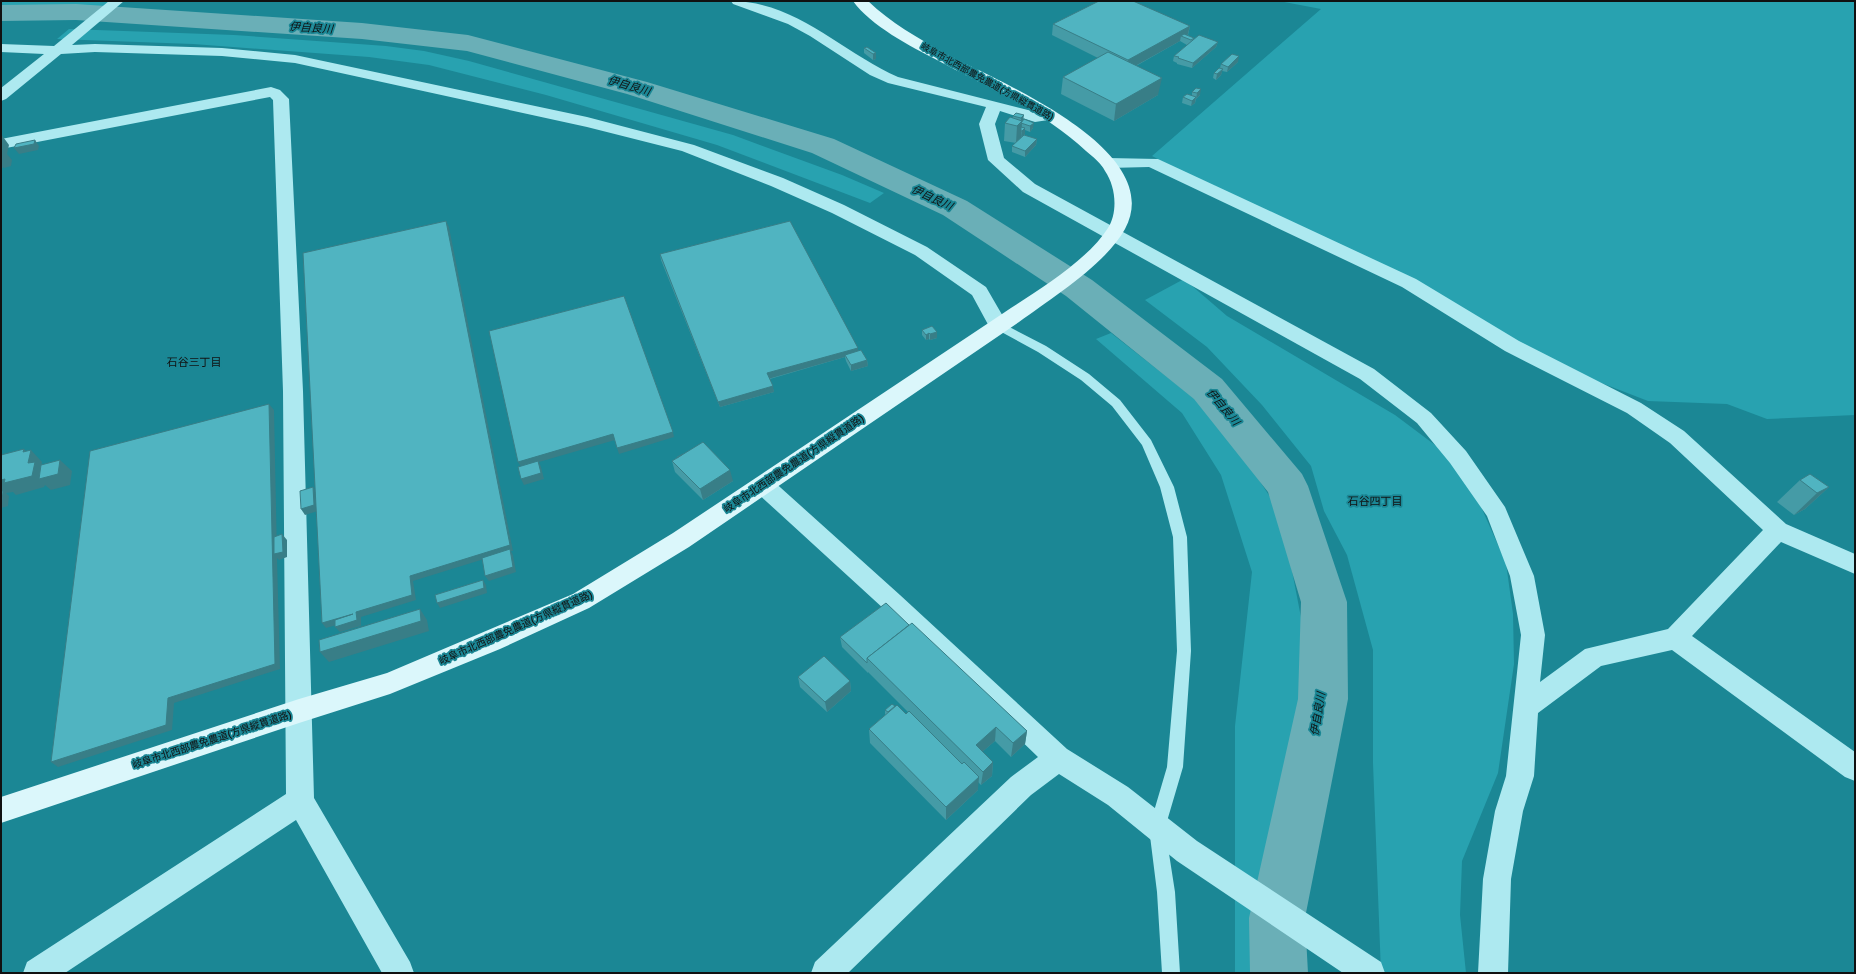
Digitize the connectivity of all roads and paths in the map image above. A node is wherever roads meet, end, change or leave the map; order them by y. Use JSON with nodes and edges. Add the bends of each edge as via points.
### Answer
{"nodes":[{"id":1,"x":117,"y":1,"type":"edge"},
{"id":2,"x":738,"y":1,"type":"edge"},
{"id":3,"x":860,"y":1,"type":"edge"},
{"id":4,"x":62,"y":47,"type":"junction"},
{"id":5,"x":1,"y":48,"type":"edge"},
{"id":6,"x":1,"y":96,"type":"edge"},
{"id":7,"x":995,"y":105,"type":"junction"},
{"id":8,"x":1050,"y":116,"type":"junction"},
{"id":9,"x":1,"y":144,"type":"edge"},
{"id":10,"x":1108,"y":163,"type":"junction"},
{"id":11,"x":1112,"y":234,"type":"junction"},
{"id":12,"x":1005,"y":321,"type":"junction"},
{"id":13,"x":763,"y":485,"type":"junction"},
{"id":14,"x":1778,"y":530,"type":"junction"},
{"id":15,"x":1855,"y":564,"type":"edge"},
{"id":16,"x":1675,"y":638,"type":"junction"},
{"id":17,"x":1525,"y":707,"type":"junction"},
{"id":18,"x":299,"y":710,"type":"junction"},
{"id":19,"x":1058,"y":758,"type":"junction"},
{"id":20,"x":1855,"y":768,"type":"edge"},
{"id":21,"x":300,"y":801,"type":"junction"},
{"id":22,"x":1,"y":810,"type":"edge"},
{"id":23,"x":1157,"y":828,"type":"junction"},
{"id":24,"x":38,"y":973,"type":"edge"},
{"id":25,"x":399,"y":973,"type":"edge"},
{"id":26,"x":826,"y":973,"type":"edge"},
{"id":27,"x":1171,"y":973,"type":"edge"},
{"id":28,"x":1370,"y":973,"type":"edge"},
{"id":29,"x":1493,"y":973,"type":"edge"}],
"edges":[{"from":1,"to":4,"type":"street"},
{"from":2,"to":7,"type":"street","via":[[793,21],[875,72],[893,80]]},
{"from":3,"to":8,"type":"street","name":"岐阜市北西部農免農道(方県縦貫道路)","via":[[880,20],[919,45]]},
{"from":4,"to":5,"type":"street"},
{"from":4,"to":6,"type":"street"},
{"from":4,"to":12,"type":"street","via":[[222,52],[295,59],[587,122],[688,148],[784,185],[921,251],[979,291]]},
{"from":7,"to":8,"type":"street","via":[[1035,116]]},
{"from":7,"to":11,"type":"street","via":[[987,124],[996,160],[1029,188]]},
{"from":8,"to":10,"type":"street","name":"岐阜市北西部農免農道(方県縦貫道路)","via":[[1083,138]]},
{"from":9,"to":18,"type":"street","via":[[271,92],[276,93],[280,99],[293,391]]},
{"from":10,"to":11,"type":"street","name":"岐阜市北西部農免農道(方県縦貫道路)","via":[[1116,174],[1123,194],[1122,217]]},
{"from":10,"to":14,"type":"street","via":[[1152,162],[1409,283],[1512,346],[1634,408],[1677,437]]},
{"from":11,"to":12,"type":"street","name":"岐阜市北西部農免農道(方県縦貫道路)","via":[[1101,248],[1057,285]]},
{"from":11,"to":17,"type":"street","via":[[1367,374],[1424,418],[1458,457],[1497,514],[1522,576],[1533,635]]},
{"from":12,"to":13,"type":"street","name":"岐阜市北西部農免農道(方県縦貫道路)"},
{"from":12,"to":23,"type":"lane","via":[[1116,402],[1147,443],[1168,487],[1180,537],[1184,651],[1175,767]]},
{"from":13,"to":18,"type":"street","name":"岐阜市北西部農免農道(方県縦貫道路)","via":[[681,540],[581,601],[390,683]]},
{"from":13,"to":19,"type":"street"},
{"from":14,"to":15,"type":"street"},
{"from":14,"to":16,"type":"street"},
{"from":16,"to":17,"type":"street","via":[[1594,657]]},
{"from":16,"to":20,"type":"street"},
{"from":17,"to":29,"type":"street","via":[[1520,776],[1508,811],[1497,879]]},
{"from":18,"to":21,"type":"street"},
{"from":18,"to":22,"type":"street","name":"岐阜市北西部農免農道(方県縦貫道路)"},
{"from":19,"to":23,"type":"street","via":[[1118,796]]},
{"from":19,"to":26,"type":"street","via":[[1021,786]]},
{"from":21,"to":24,"type":"street"},
{"from":21,"to":25,"type":"street"},
{"from":23,"to":27,"type":"lane","via":[[1166,892]]},
{"from":23,"to":28,"type":"street","via":[[1187,851]]}]}
